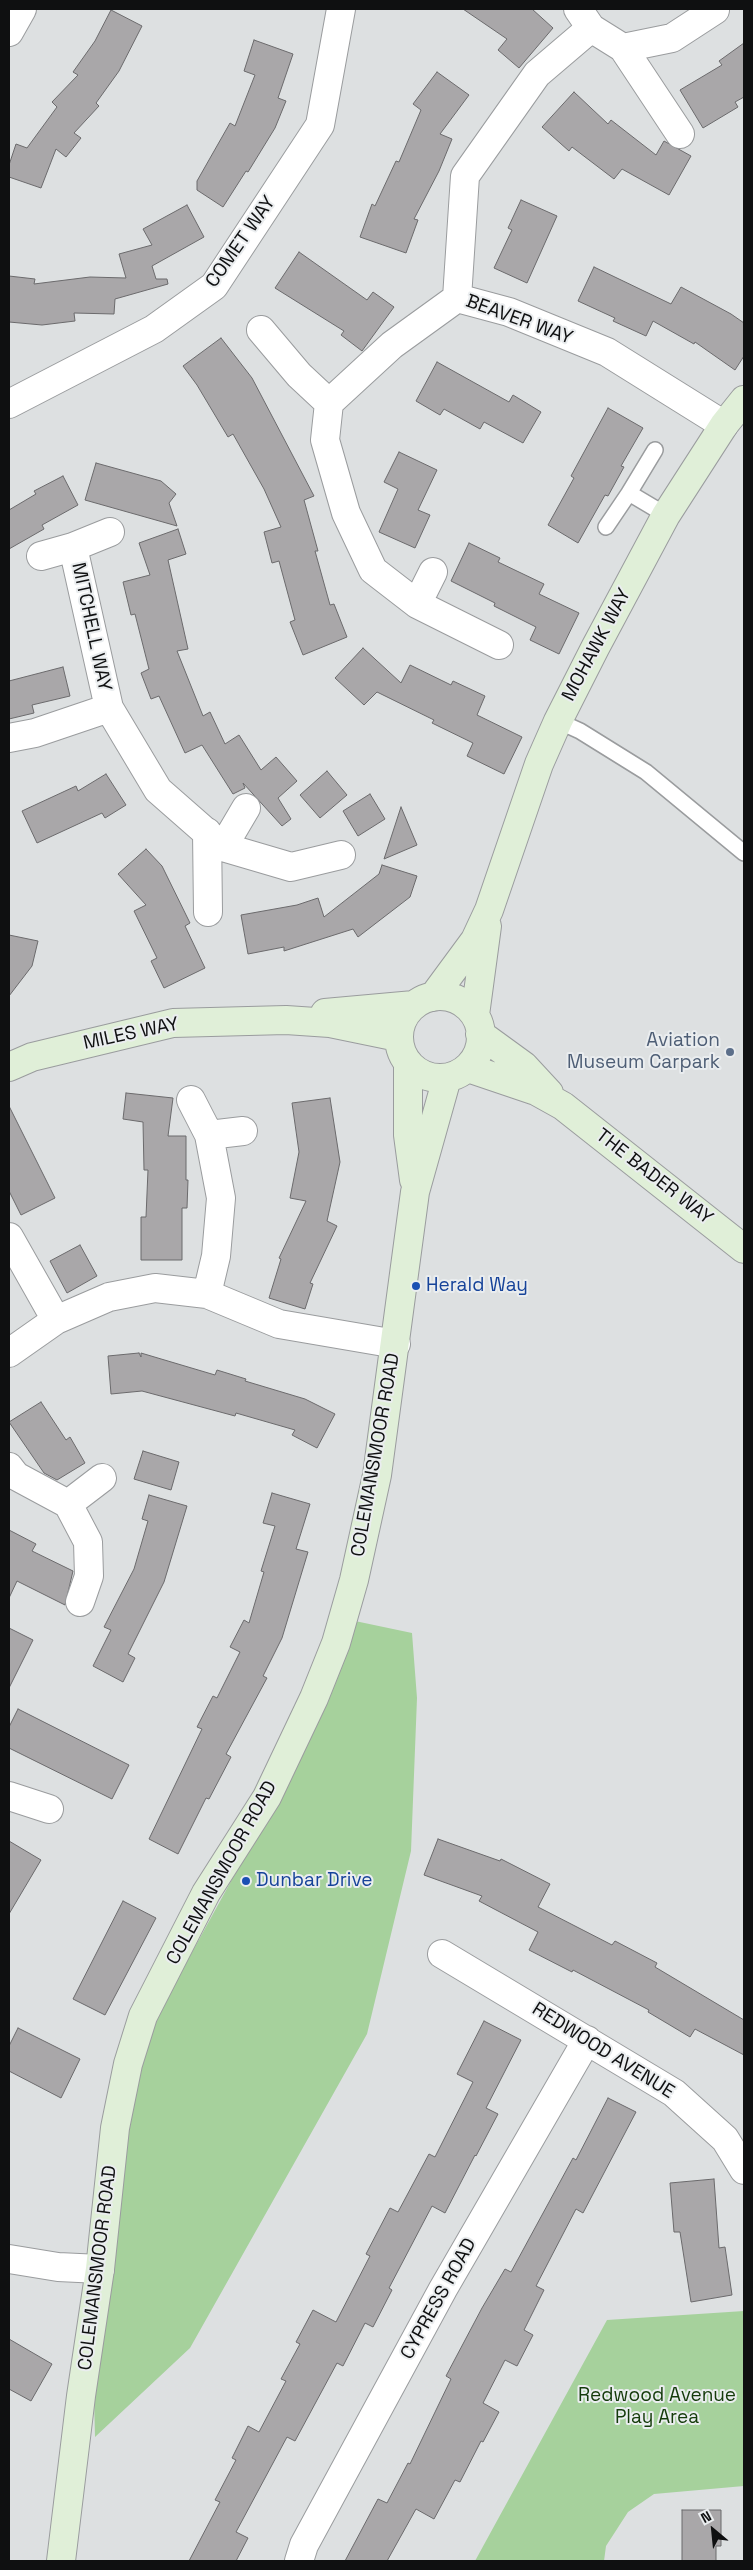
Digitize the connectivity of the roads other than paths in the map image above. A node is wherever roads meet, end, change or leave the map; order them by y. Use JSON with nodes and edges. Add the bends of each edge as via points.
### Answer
{"nodes":[{"id":1,"x":22,"y":9,"type":"edge"},
{"id":2,"x":342,"y":9,"type":"edge"},
{"id":3,"x":715,"y":10,"type":"edge"},
{"id":4,"x":585,"y":19,"type":"edge"},
{"id":5,"x":9,"y":32,"type":"edge"},
{"id":6,"x":623,"y":48,"type":"junction"},
{"id":7,"x":680,"y":134,"type":"dead end"},
{"id":8,"x":458,"y":298,"type":"junction"},
{"id":9,"x":260,"y":330,"type":"dead end"},
{"id":10,"x":744,"y":400,"type":"edge"},
{"id":11,"x":329,"y":403,"type":"junction"},
{"id":12,"x":9,"y":404,"type":"edge"},
{"id":13,"x":724,"y":425,"type":"junction"},
{"id":14,"x":655,"y":450,"type":"dead end"},
{"id":15,"x":629,"y":493,"type":"junction"},
{"id":16,"x":666,"y":515,"type":"junction"},
{"id":17,"x":606,"y":527,"type":"dead end"},
{"id":18,"x":110,"y":532,"type":"dead end"},
{"id":19,"x":73,"y":546,"type":"junction"},
{"id":20,"x":41,"y":556,"type":"dead end"},
{"id":21,"x":433,"y":572,"type":"dead end"},
{"id":22,"x":417,"y":604,"type":"junction"},
{"id":23,"x":499,"y":644,"type":"dead end"},
{"id":24,"x":109,"y":708,"type":"junction"},
{"id":25,"x":558,"y":721,"type":"junction"},
{"id":26,"x":9,"y":738,"type":"edge"},
{"id":27,"x":246,"y":808,"type":"dead end"},
{"id":28,"x":215,"y":840,"type":"junction"},
{"id":29,"x":744,"y":853,"type":"edge"},
{"id":30,"x":341,"y":855,"type":"dead end"},
{"id":31,"x":489,"y":910,"type":"junction"},
{"id":32,"x":208,"y":912,"type":"dead end"},
{"id":33,"x":424,"y":1001,"type":"junction"},
{"id":34,"x":286,"y":1020,"type":"junction"},
{"id":35,"x":478,"y":1024,"type":"junction"},
{"id":36,"x":398,"y":1037,"type":"junction"},
{"id":37,"x":408,"y":1064,"type":"junction"},
{"id":38,"x":9,"y":1066,"type":"edge"},
{"id":39,"x":457,"y":1073,"type":"junction"},
{"id":40,"x":191,"y":1100,"type":"dead end"},
{"id":41,"x":563,"y":1106,"type":"junction"},
{"id":42,"x":244,"y":1131,"type":"dead end"},
{"id":43,"x":209,"y":1135,"type":"junction"},
{"id":44,"x":415,"y":1192,"type":"junction"},
{"id":45,"x":9,"y":1237,"type":"edge"},
{"id":46,"x":744,"y":1249,"type":"edge"},
{"id":47,"x":207,"y":1294,"type":"junction"},
{"id":48,"x":56,"y":1320,"type":"junction"},
{"id":49,"x":396,"y":1344,"type":"junction"},
{"id":50,"x":9,"y":1352,"type":"edge"},
{"id":51,"x":9,"y":1467,"type":"edge"},
{"id":52,"x":102,"y":1478,"type":"dead end"},
{"id":53,"x":68,"y":1504,"type":"junction"},
{"id":54,"x":80,"y":1602,"type":"dead end"},
{"id":55,"x":9,"y":1796,"type":"edge"},
{"id":56,"x":49,"y":1809,"type":"dead end"},
{"id":57,"x":442,"y":1954,"type":"dead end"},
{"id":58,"x":586,"y":2040,"type":"junction"},
{"id":59,"x":744,"y":2170,"type":"edge"},
{"id":60,"x":9,"y":2259,"type":"edge"},
{"id":61,"x":100,"y":2269,"type":"junction"},
{"id":62,"x":61,"y":2561,"type":"edge"},
{"id":63,"x":299,"y":2561,"type":"edge"}],
"edges":[{"from":1,"to":5,"type":"street"},
{"from":2,"to":12,"type":"street","name":"COMET WAY","via":[[320,124],[214,286],[154,329]]},
{"from":3,"to":6,"type":"street","via":[[672,38]]},
{"from":4,"to":6,"type":"street"},
{"from":4,"to":8,"type":"street","via":[[537,74],[465,176]]},
{"from":6,"to":7,"type":"street"},
{"from":8,"to":11,"type":"street","name":"BEAVER WAY","via":[[392,345]]},
{"from":8,"to":13,"type":"street","name":"BEAVER WAY","via":[[509,312],[607,352]]},
{"from":9,"to":11,"type":"street","via":[[300,376]]},
{"from":10,"to":13,"type":"street","name":"MOHAWK WAY"},
{"from":11,"to":22,"type":"street","via":[[325,440],[346,513],[373,570]]},
{"from":13,"to":16,"type":"street","name":"MOHAWK WAY"},
{"from":14,"to":15,"type":"lane"},
{"from":15,"to":16,"type":"lane"},
{"from":15,"to":17,"type":"lane"},
{"from":16,"to":25,"type":"street","name":"MOHAWK WAY"},
{"from":18,"to":19,"type":"street","name":"MITCHELL WAY"},
{"from":19,"to":20,"type":"street","name":"MITCHELL WAY"},
{"from":19,"to":24,"type":"street","name":"MITCHELL WAY"},
{"from":21,"to":22,"type":"street"},
{"from":22,"to":23,"type":"street"},
{"from":24,"to":26,"type":"street","name":"MITCHELL WAY","via":[[35,733]]},
{"from":24,"to":28,"type":"street","name":"MITCHELL WAY","via":[[158,790]]},
{"from":25,"to":29,"type":"lane","via":[[646,772]]},
{"from":25,"to":31,"type":"street","name":"MOHAWK WAY","via":[[539,764]]},
{"from":27,"to":28,"type":"street"},
{"from":28,"to":30,"type":"street","name":"MITCHELL WAY","via":[[291,867]]},
{"from":28,"to":32,"type":"street"},
{"from":31,"to":33,"type":"street","name":"MOHAWK WAY","via":[[475,940]]},
{"from":31,"to":35,"type":"street","name":"MOHAWK WAY"},
{"from":33,"to":34,"type":"street","name":"MILES WAY"},
{"from":33,"to":35,"type":"street","via":[[441,996],[455,998],[465,1004]]},
{"from":33,"to":36,"type":"street","via":[[404,1015]]},
{"from":34,"to":36,"type":"street","name":"MILES WAY","via":[[330,1023]]},
{"from":34,"to":38,"type":"street","name":"MILES WAY","via":[[173,1023],[32,1056]]},
{"from":35,"to":39,"type":"street","via":[[481,1043],[476,1056]]},
{"from":35,"to":41,"type":"street","name":"THE BADER WAY"},
{"from":36,"to":37,"type":"street","via":[[400,1051]]},
{"from":37,"to":39,"type":"street","via":[[432,1078]]},
{"from":37,"to":44,"type":"street","name":"COLEMANSMOOR ROAD","via":[[408,1135]]},
{"from":39,"to":41,"type":"street","name":"THE BADER WAY","via":[[536,1091]]},
{"from":39,"to":44,"type":"street","name":"COLEMANSMOOR ROAD"},
{"from":40,"to":43,"type":"street"},
{"from":41,"to":46,"type":"street","name":"THE BADER WAY"},
{"from":42,"to":43,"type":"street"},
{"from":43,"to":47,"type":"street","via":[[221,1198],[216,1256]]},
{"from":44,"to":49,"type":"street","name":"COLEMANSMOOR ROAD"},
{"from":45,"to":48,"type":"street"},
{"from":47,"to":48,"type":"street","via":[[155,1288],[109,1297]]},
{"from":47,"to":49,"type":"street","via":[[279,1324]]},
{"from":48,"to":50,"type":"street"},
{"from":49,"to":61,"type":"street","name":"COLEMANSMOOR ROAD","via":[[377,1474],[354,1580],[336,1643],[267,1797],[206,1893],[140,2026],[128,2064],[115,2128]]},
{"from":51,"to":53,"type":"street","via":[[16,1476]]},
{"from":52,"to":53,"type":"street"},
{"from":53,"to":54,"type":"street","via":[[88,1542],[90,1576]]},
{"from":55,"to":56,"type":"street"},
{"from":57,"to":58,"type":"street","name":"REDWOOD AVENUE"},
{"from":58,"to":59,"type":"street","name":"REDWOOD AVENUE","via":[[674,2093],[725,2139]]},
{"from":58,"to":63,"type":"street","name":"CYPRESS ROAD","via":[[443,2289],[304,2545]]},
{"from":60,"to":61,"type":"street","via":[[58,2267]]},
{"from":61,"to":62,"type":"street","name":"COLEMANSMOOR ROAD"}]}
